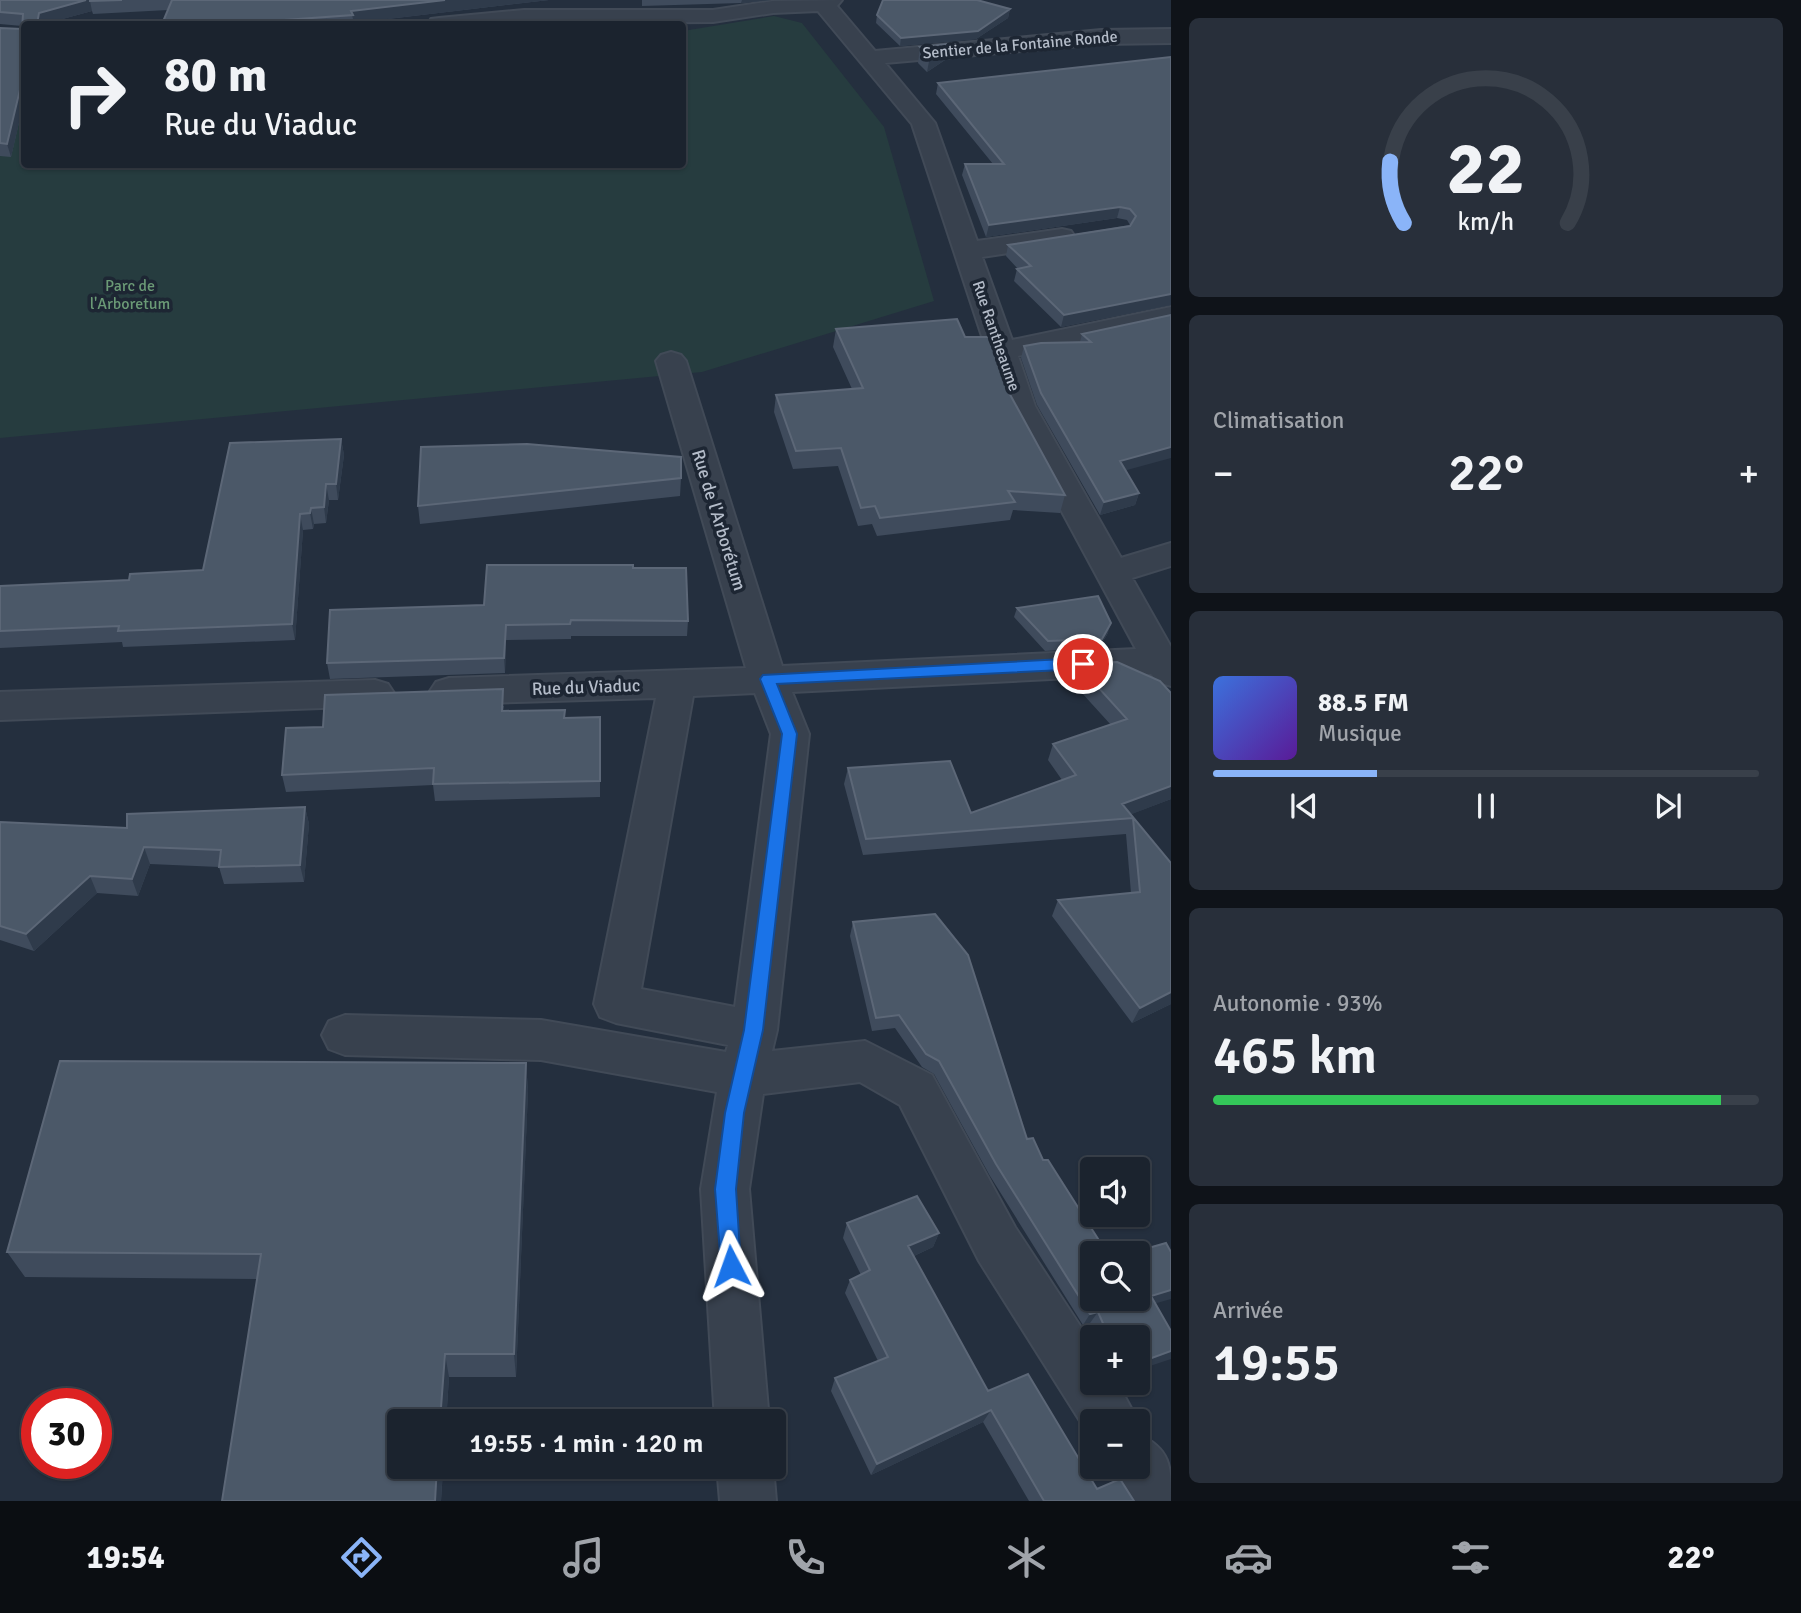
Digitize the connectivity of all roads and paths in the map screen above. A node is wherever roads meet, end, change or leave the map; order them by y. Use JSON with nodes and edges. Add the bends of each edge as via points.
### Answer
{"nodes":[{"id":1,"x":828,"y":2,"type":"edge"},
{"id":2,"x":521,"y":8,"type":"edge"},
{"id":3,"x":454,"y":21,"type":"edge"},
{"id":4,"x":1171,"y":36,"type":"edge"},
{"id":5,"x":869,"y":58,"type":"junction"},
{"id":6,"x":1089,"y":233,"type":"edge"},
{"id":7,"x":966,"y":251,"type":"junction"},
{"id":8,"x":1171,"y":315,"type":"edge"},
{"id":9,"x":1001,"y":351,"type":"junction"},
{"id":10,"x":671,"y":361,"type":"dead end"},
{"id":11,"x":1171,"y":554,"type":"edge"},
{"id":12,"x":1112,"y":573,"type":"junction"},
{"id":13,"x":1167,"y":664,"type":"edge"},
{"id":14,"x":768,"y":679,"type":"junction"},
{"id":15,"x":677,"y":684,"type":"junction"},
{"id":16,"x":0,"y":706,"type":"edge"},
{"id":17,"x":754,"y":1030,"type":"junction"},
{"id":18,"x":345,"y":1035,"type":"dead end"},
{"id":19,"x":744,"y":1076,"type":"junction"},
{"id":20,"x":741,"y":1409,"type":"edge"},
{"id":21,"x":1103,"y":1409,"type":"edge"},
{"id":22,"x":746,"y":1479,"type":"edge"},
{"id":23,"x":1149,"y":1479,"type":"edge"},
{"id":24,"x":748,"y":1501,"type":"edge"},
{"id":25,"x":1163,"y":1501,"type":"edge"}],
"edges":[{"from":1,"to":2,"type":"street","via":[[713,16]]},
{"from":1,"to":5,"type":"street","name":"Rue Rantheaume"},
{"from":2,"to":3,"type":"street"},
{"from":4,"to":5,"type":"street","name":"Sentier de la Fontaine Ronde","via":[[1101,37]]},
{"from":5,"to":7,"type":"street","name":"Rue Rantheaume","via":[[923,123]]},
{"from":6,"to":7,"type":"street"},
{"from":7,"to":9,"type":"street","name":"Rue Rantheaume"},
{"from":8,"to":9,"type":"street"},
{"from":9,"to":12,"type":"street","name":"Rue Rantheaume","via":[[1020,406]]},
{"from":10,"to":14,"type":"street","name":"Rue de l'Arborétum"},
{"from":11,"to":12,"type":"street"},
{"from":12,"to":13,"type":"street","name":"Rue Rantheaume"},
{"from":13,"to":14,"type":"street","name":"Rue du Viaduc"},
{"from":14,"to":15,"type":"street","name":"Rue du Viaduc"},
{"from":14,"to":17,"type":"street","name":"Rue de l'Arborétum","via":[[790,734]]},
{"from":15,"to":16,"type":"street","name":"Rue du Viaduc"},
{"from":15,"to":17,"type":"street","via":[[616,1004]]},
{"from":17,"to":19,"type":"street","name":"Rue de l'Arborétum"},
{"from":18,"to":19,"type":"street","via":[[541,1040]]},
{"from":19,"to":20,"type":"street","name":"Rue de l'Arborétum","via":[[734,1113],[726,1189]]},
{"from":19,"to":21,"type":"street","via":[[865,1061],[916,1090],[998,1244]]},
{"from":22,"to":24,"type":"street"},
{"from":23,"to":25,"type":"street"}]}
